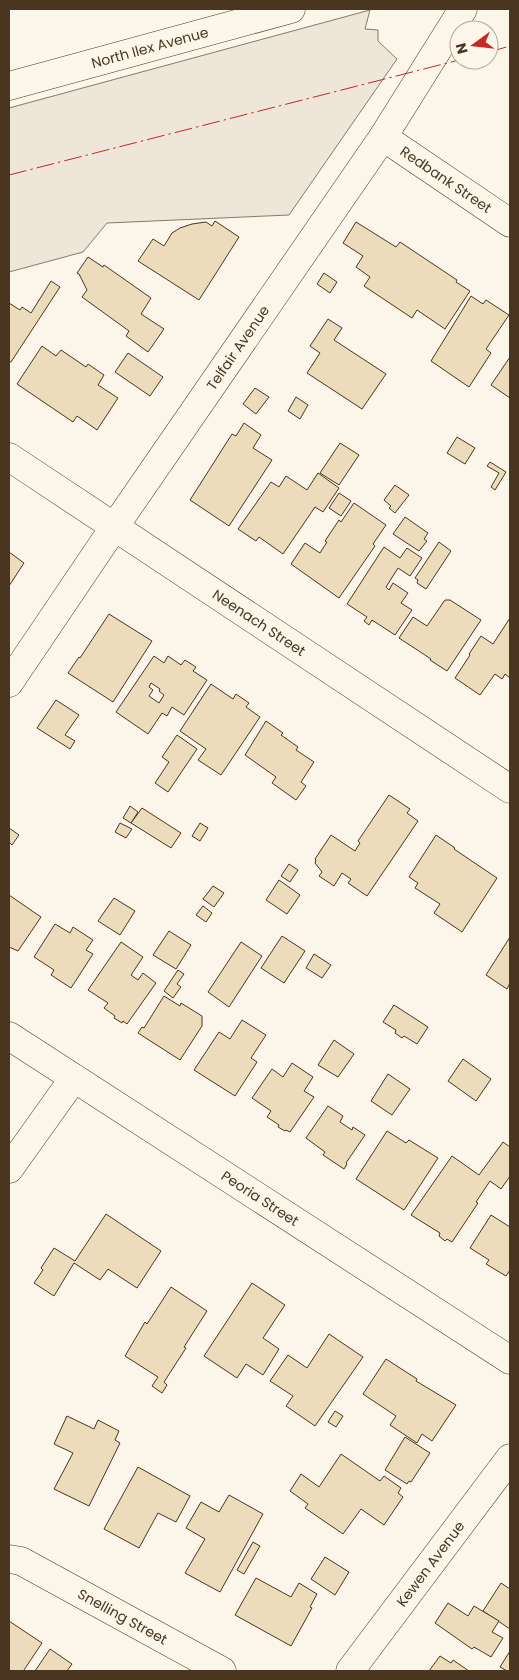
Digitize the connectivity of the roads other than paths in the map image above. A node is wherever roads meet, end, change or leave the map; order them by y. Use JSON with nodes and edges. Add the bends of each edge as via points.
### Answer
{"nodes":[{"id":1,"x":292,"y":9,"type":"edge"},
{"id":2,"x":463,"y":9,"type":"edge"},
{"id":3,"x":9,"y":86,"type":"edge"},
{"id":4,"x":383,"y":137,"type":"junction"},
{"id":5,"x":510,"y":223,"type":"edge"},
{"id":6,"x":9,"y":457,"type":"edge"},
{"id":7,"x":115,"y":526,"type":"junction"},
{"id":8,"x":9,"y":683,"type":"edge"},
{"id":9,"x":510,"y":789,"type":"edge"},
{"id":10,"x":9,"y":1036,"type":"edge"},
{"id":11,"x":74,"y":1078,"type":"junction"},
{"id":12,"x":9,"y":1169,"type":"edge"},
{"id":13,"x":510,"y":1360,"type":"edge"},
{"id":14,"x":510,"y":1458,"type":"edge"},
{"id":15,"x":15,"y":1560,"type":"edge"},
{"id":16,"x":222,"y":1671,"type":"edge"},
{"id":17,"x":350,"y":1671,"type":"edge"}],
"edges":[{"from":1,"to":3,"type":"street","name":"North Ilex Avenue"},
{"from":2,"to":4,"type":"street","name":"Telfair Avenue"},
{"from":4,"to":5,"type":"street","name":"Redbank Street"},
{"from":4,"to":7,"type":"street","name":"Telfair Avenue"},
{"from":6,"to":7,"type":"street","name":"Neenach Street"},
{"from":7,"to":8,"type":"street","name":"Telfair Avenue"},
{"from":7,"to":9,"type":"street","name":"Neenach Street"},
{"from":10,"to":11,"type":"street","name":"Peoria Street"},
{"from":11,"to":12,"type":"street"},
{"from":11,"to":13,"type":"street","name":"Peoria Street"},
{"from":14,"to":17,"type":"street","name":"Kewen Avenue"},
{"from":15,"to":16,"type":"street","name":"Snelling Street"}]}
